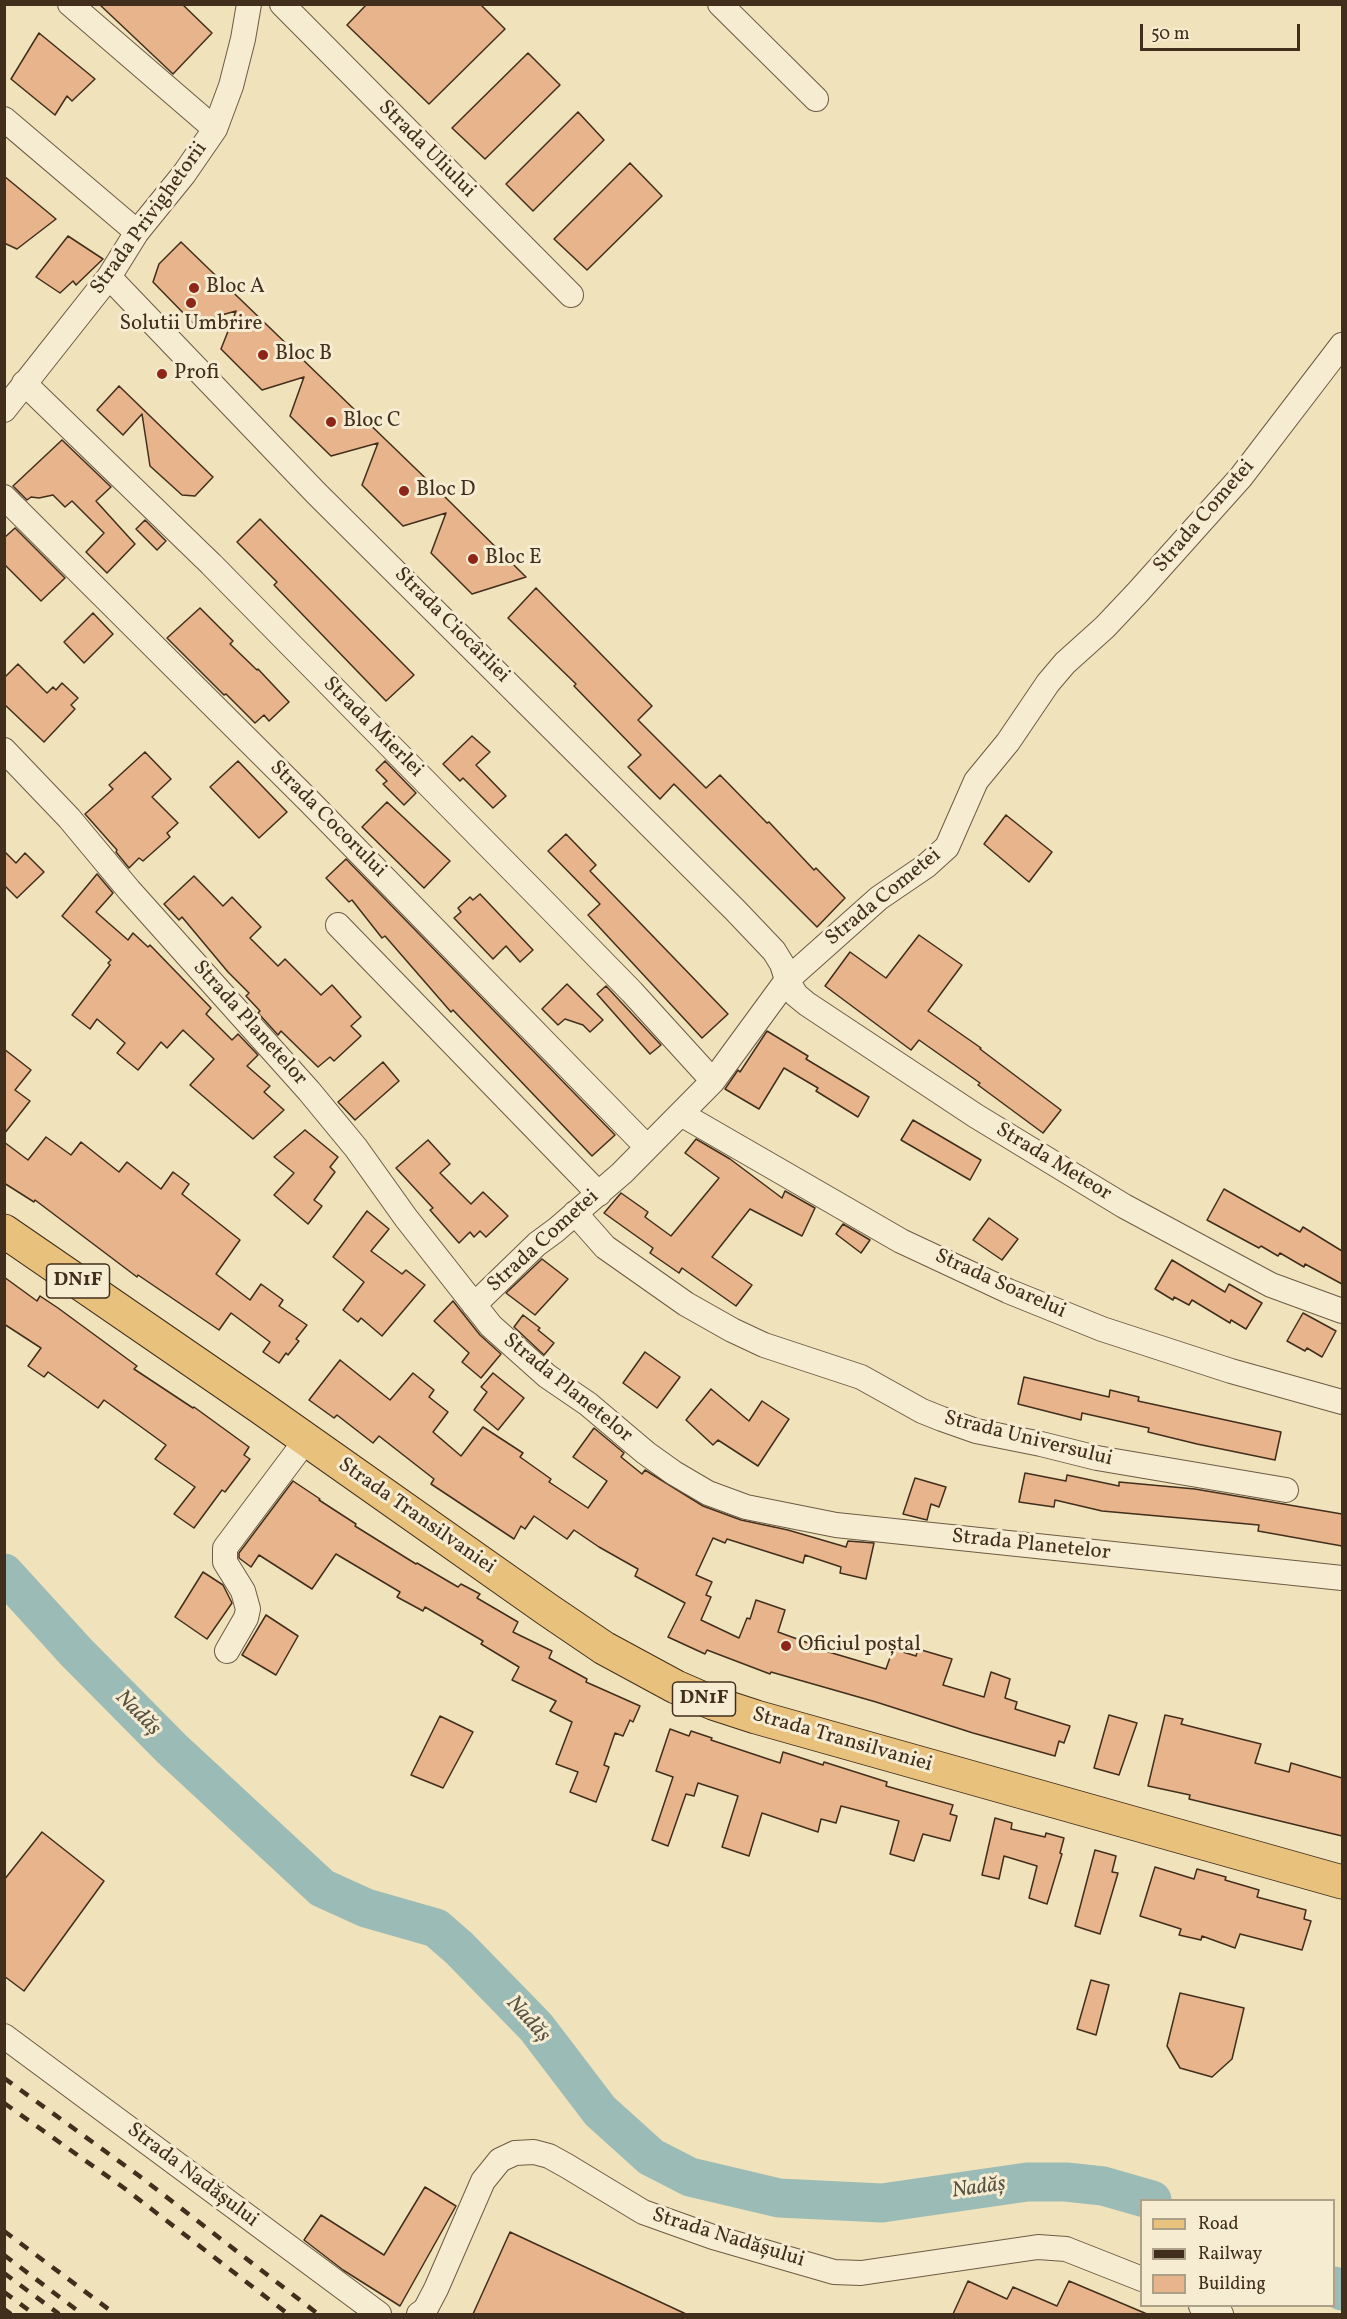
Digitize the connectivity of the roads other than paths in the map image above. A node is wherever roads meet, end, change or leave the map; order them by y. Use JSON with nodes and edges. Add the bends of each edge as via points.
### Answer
{"nodes":[{"id":1,"x":70,"y":4,"type":"edge"},
{"id":2,"x":249,"y":4,"type":"edge"},
{"id":3,"x":282,"y":4,"type":"edge"},
{"id":4,"x":720,"y":4,"type":"edge"},
{"id":5,"x":816,"y":99,"type":"dead end"},
{"id":6,"x":4,"y":119,"type":"edge"},
{"id":7,"x":215,"y":129,"type":"junction"},
{"id":8,"x":137,"y":232,"type":"junction"},
{"id":9,"x":109,"y":277,"type":"junction"},
{"id":10,"x":571,"y":295,"type":"dead end"},
{"id":11,"x":1342,"y":345,"type":"edge"},
{"id":12,"x":24,"y":382,"type":"junction"},
{"id":13,"x":4,"y":410,"type":"edge"},
{"id":14,"x":4,"y":498,"type":"edge"},
{"id":15,"x":4,"y":750,"type":"edge"},
{"id":16,"x":338,"y":925,"type":"dead end"},
{"id":17,"x":787,"y":980,"type":"junction"},
{"id":18,"x":713,"y":1081,"type":"junction"},
{"id":19,"x":681,"y":1114,"type":"junction"},
{"id":20,"x":647,"y":1147,"type":"junction"},
{"id":21,"x":599,"y":1194,"type":"junction"},
{"id":22,"x":575,"y":1213,"type":"junction"},
{"id":23,"x":4,"y":1231,"type":"edge"},
{"id":24,"x":474,"y":1305,"type":"junction"},
{"id":25,"x":1342,"y":1311,"type":"edge"},
{"id":26,"x":1342,"y":1402,"type":"edge"},
{"id":27,"x":306,"y":1440,"type":"junction"},
{"id":28,"x":1286,"y":1490,"type":"dead end"},
{"id":29,"x":1342,"y":1578,"type":"edge"},
{"id":30,"x":227,"y":1651,"type":"dead end"},
{"id":31,"x":1342,"y":1882,"type":"edge"},
{"id":32,"x":4,"y":2036,"type":"edge"},
{"id":33,"x":1140,"y":2278,"type":"edge"},
{"id":34,"x":1204,"y":2307,"type":"edge"},
{"id":35,"x":379,"y":2314,"type":"edge"},
{"id":36,"x":419,"y":2314,"type":"edge"},
{"id":37,"x":1221,"y":2314,"type":"edge"}],
"edges":[{"from":1,"to":7,"type":"street"},
{"from":2,"to":7,"type":"street","name":"Strada Privighetorii","via":[[231,86]]},
{"from":3,"to":10,"type":"street","name":"Strada Uliului"},
{"from":4,"to":5,"type":"street"},
{"from":6,"to":8,"type":"street"},
{"from":7,"to":8,"type":"street","name":"Strada Privighetorii"},
{"from":8,"to":9,"type":"street","name":"Strada Privighetorii"},
{"from":9,"to":12,"type":"street","name":"Strada Privighetorii"},
{"from":9,"to":17,"type":"street","name":"Strada Ciocârliei","via":[[316,493],[735,910],[774,951]]},
{"from":11,"to":17,"type":"street","name":"Strada Cometei","via":[[1233,486],[1138,592],[1048,683],[976,781],[947,847],[879,898]]},
{"from":12,"to":13,"type":"street","name":"Strada Privighetorii"},
{"from":12,"to":18,"type":"street","name":"Strada Mierlei","via":[[211,564],[632,992]]},
{"from":14,"to":20,"type":"street","name":"Strada Cocorului","via":[[311,803]]},
{"from":15,"to":24,"type":"street","name":"Strada Planetelor","via":[[69,818],[309,1091]]},
{"from":16,"to":21,"type":"street"},
{"from":17,"to":18,"type":"street","name":"Strada Cometei"},
{"from":17,"to":25,"type":"street","name":"Strada Meteor","via":[[807,1004],[875,1051],[1124,1206],[1271,1284]]},
{"from":18,"to":19,"type":"street","name":"Strada Cometei"},
{"from":19,"to":20,"type":"street","name":"Strada Cometei"},
{"from":19,"to":26,"type":"street","name":"Strada Soarelui","via":[[901,1241],[1008,1291],[1102,1329]]},
{"from":20,"to":21,"type":"street","name":"Strada Cometei"},
{"from":21,"to":22,"type":"street","name":"Strada Cometei"},
{"from":22,"to":24,"type":"street","name":"Strada Cometei"},
{"from":22,"to":28,"type":"street","name":"Strada Universului","via":[[605,1247],[686,1304],[732,1330],[764,1345],[861,1377],[942,1419],[976,1431],[1097,1458]]},
{"from":23,"to":27,"type":"main road","name":"Strada Transilvaniei","number":"DN1F"},
{"from":24,"to":29,"type":"street","name":"Strada Planetelor","via":[[518,1352],[646,1453],[708,1492],[746,1507],[836,1525]]},
{"from":27,"to":30,"type":"street","via":[[225,1548],[225,1562],[243,1591],[248,1609]]},
{"from":27,"to":31,"type":"main road","name":"Strada Transilvaniei","number":"DN1F","via":[[604,1648],[713,1703]]},
{"from":32,"to":35,"type":"street","name":"Strada Nadășului"},
{"from":33,"to":36,"type":"street","name":"Strada Nadășului","via":[[1066,2249],[1038,2247],[861,2273],[834,2272],[713,2238],[643,2212],[549,2156],[534,2152],[515,2153],[500,2160],[483,2181],[436,2289]]},
{"from":34,"to":37,"type":"street"}]}
